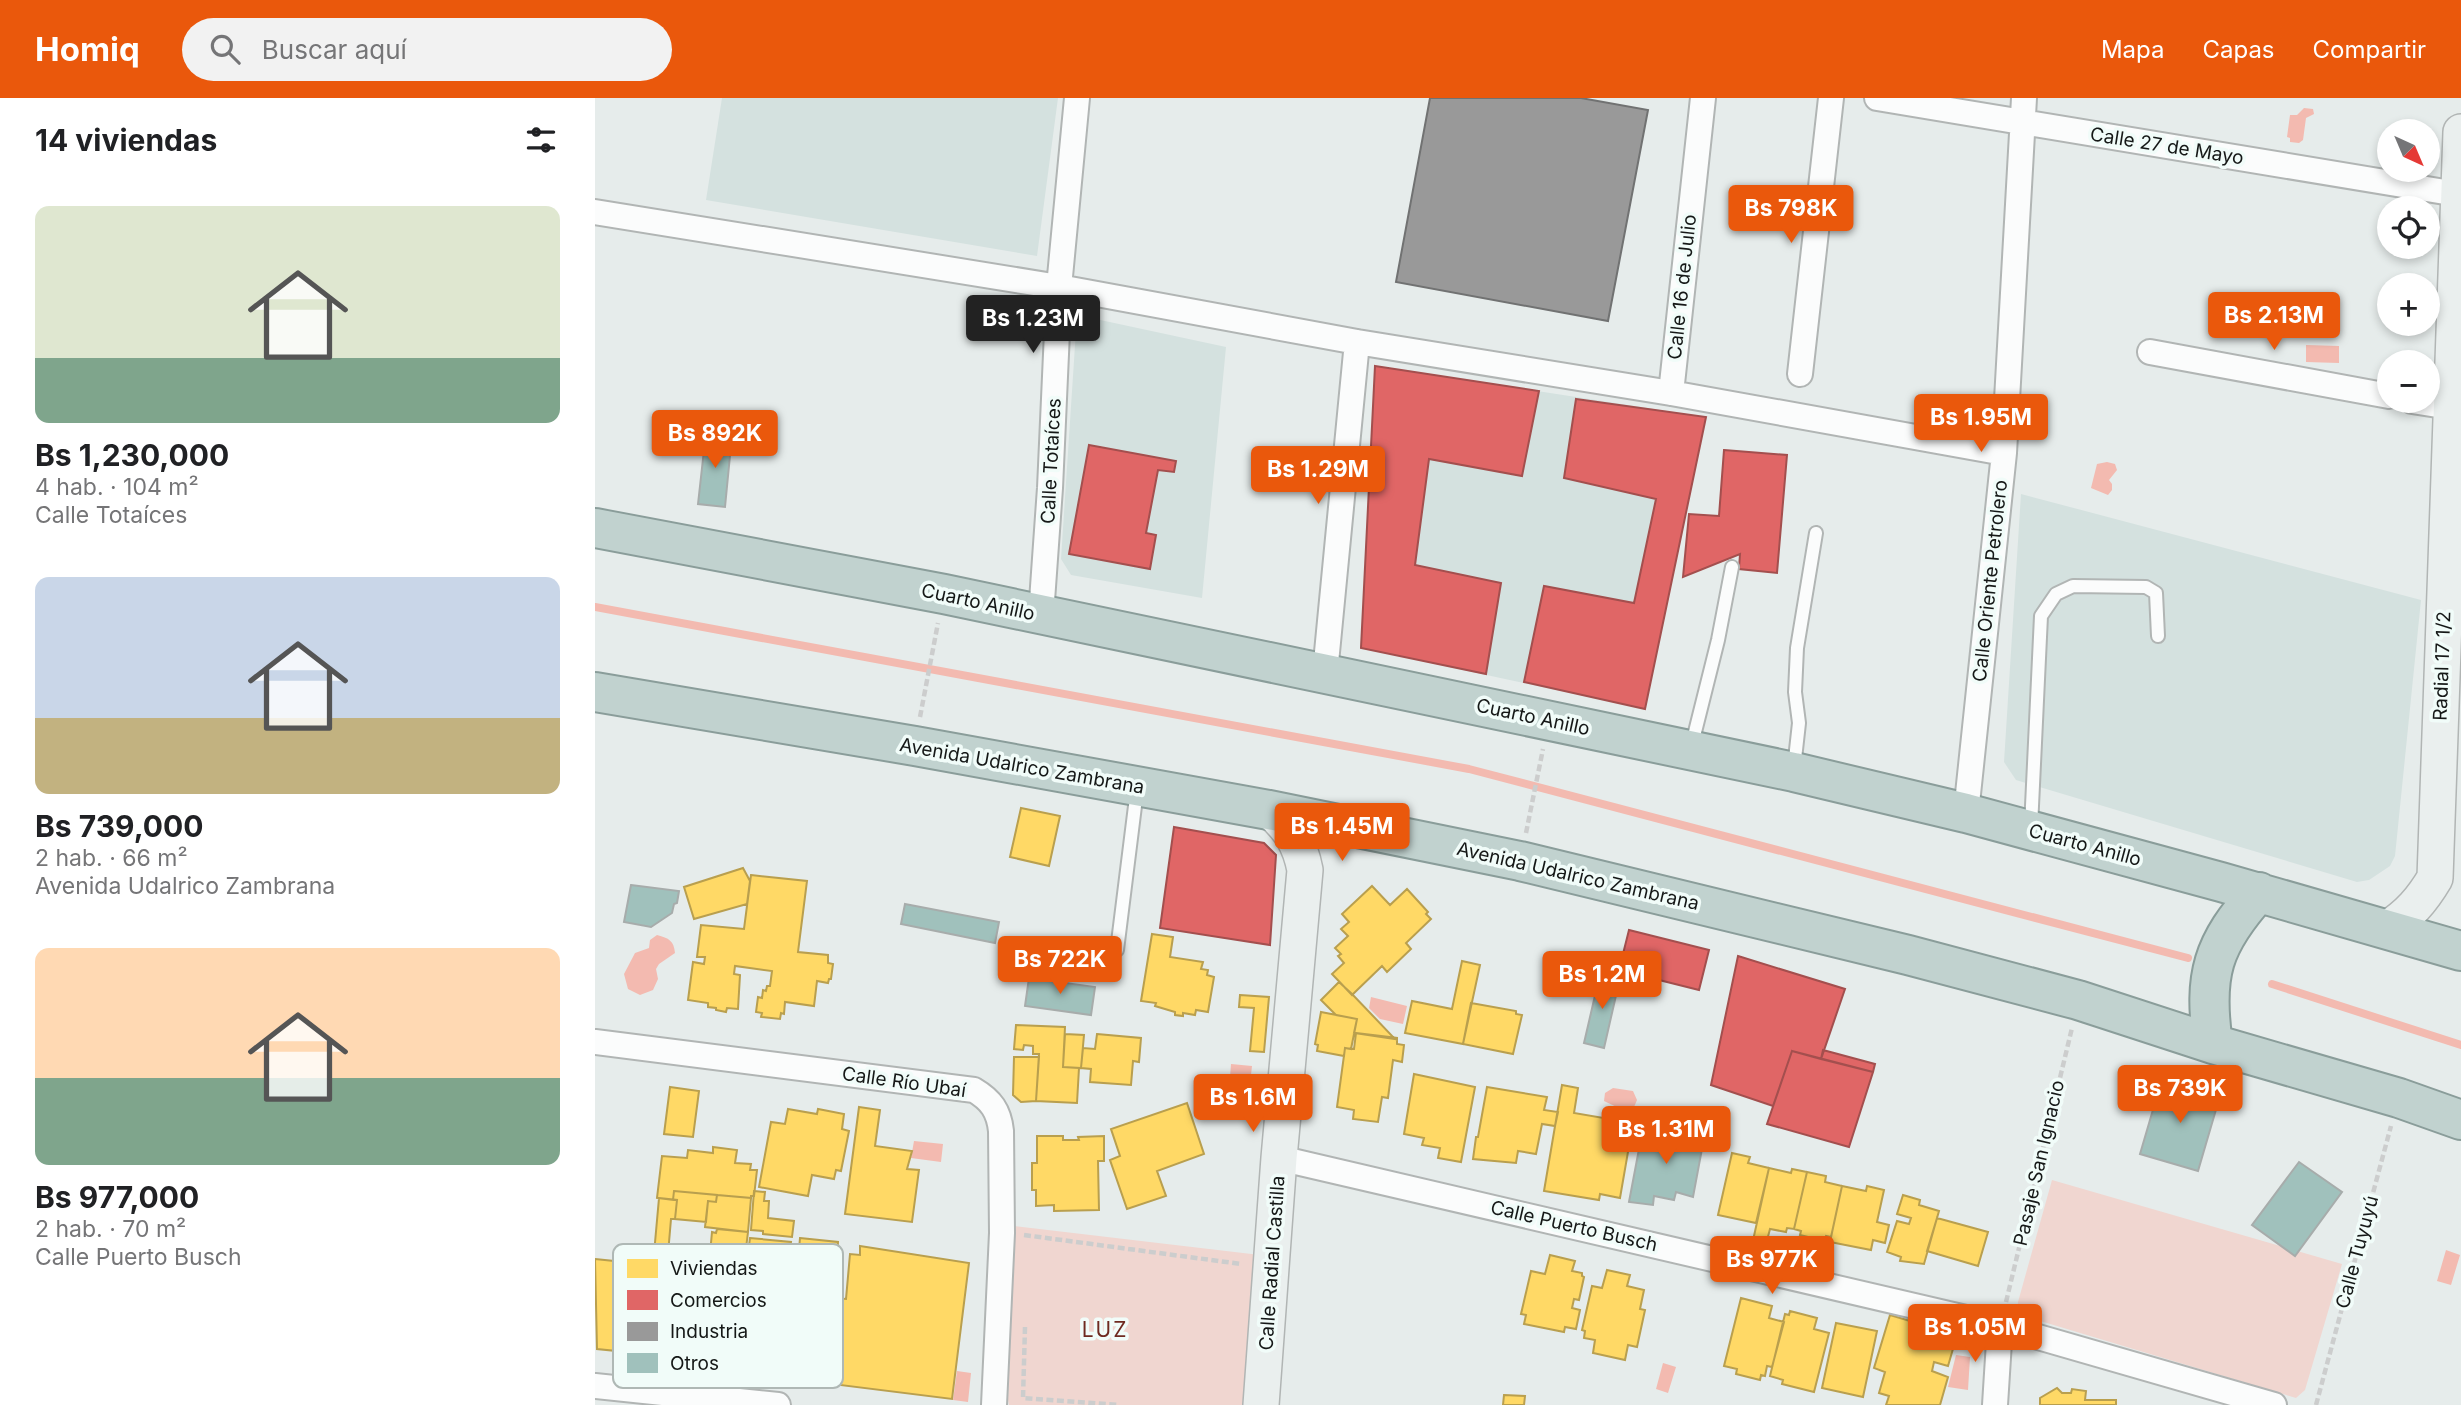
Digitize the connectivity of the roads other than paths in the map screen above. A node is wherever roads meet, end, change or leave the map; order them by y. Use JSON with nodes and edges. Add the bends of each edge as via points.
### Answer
{"nodes":[{"id":1,"x":1077,"y":98,"type":"edge"},
{"id":2,"x":1703,"y":98,"type":"edge"},
{"id":3,"x":1831,"y":98,"type":"edge"},
{"id":4,"x":1877,"y":98,"type":"edge"},
{"id":5,"x":2023,"y":110,"type":"edge"},
{"id":6,"x":2461,"y":132,"type":"edge"},
{"id":7,"x":2457,"y":194,"type":"junction"},
{"id":8,"x":595,"y":212,"type":"edge"},
{"id":9,"x":1059,"y":288,"type":"junction"},
{"id":10,"x":1357,"y":342,"type":"junction"},
{"id":11,"x":2150,"y":352,"type":"dead end"},
{"id":12,"x":1800,"y":374,"type":"dead end"},
{"id":13,"x":1671,"y":393,"type":"junction"},
{"id":14,"x":2377,"y":395,"type":"edge"},
{"id":15,"x":2440,"y":405,"type":"edge"},
{"id":16,"x":2450,"y":407,"type":"junction"},
{"id":17,"x":2004,"y":453,"type":"junction"},
{"id":18,"x":595,"y":528,"type":"edge"},
{"id":19,"x":1816,"y":533,"type":"dead end"},
{"id":20,"x":1732,"y":567,"type":"dead end"},
{"id":21,"x":1041,"y":615,"type":"junction"},
{"id":22,"x":2158,"y":636,"type":"dead end"},
{"id":23,"x":1325,"y":673,"type":"junction"},
{"id":24,"x":595,"y":692,"type":"edge"},
{"id":25,"x":1690,"y":752,"type":"junction"},
{"id":26,"x":1794,"y":772,"type":"junction"},
{"id":27,"x":1138,"y":787,"type":"junction"},
{"id":28,"x":1269,"y":810,"type":"junction"},
{"id":29,"x":1966,"y":813,"type":"junction"},
{"id":30,"x":1346,"y":826,"type":"junction"},
{"id":31,"x":2031,"y":831,"type":"junction"},
{"id":32,"x":1305,"y":870,"type":"junction"},
{"id":33,"x":2259,"y":892,"type":"junction"},
{"id":34,"x":2388,"y":929,"type":"junction"},
{"id":35,"x":1117,"y":950,"type":"dead end"},
{"id":36,"x":2461,"y":951,"type":"edge"},
{"id":37,"x":595,"y":1042,"type":"edge"},
{"id":38,"x":2213,"y":1044,"type":"junction"},
{"id":39,"x":2461,"y":1119,"type":"edge"},
{"id":40,"x":1279,"y":1158,"type":"junction"},
{"id":41,"x":2000,"y":1326,"type":"junction"},
{"id":42,"x":595,"y":1386,"type":"edge"},
{"id":43,"x":613,"y":1388,"type":"edge"},
{"id":44,"x":614,"y":1388,"type":"edge"},
{"id":45,"x":778,"y":1405,"type":"edge"},
{"id":46,"x":995,"y":1405,"type":"edge"},
{"id":47,"x":1261,"y":1405,"type":"edge"},
{"id":48,"x":1995,"y":1405,"type":"edge"},
{"id":49,"x":2274,"y":1405,"type":"edge"}],
"edges":[{"from":1,"to":9,"type":"street","name":"Calle Totaíces"},
{"from":2,"to":13,"type":"street","name":"Calle 16 de Julio"},
{"from":3,"to":12,"type":"street"},
{"from":4,"to":5,"type":"street","name":"Calle 27 de Mayo"},
{"from":5,"to":7,"type":"street","name":"Calle 27 de Mayo"},
{"from":5,"to":17,"type":"street","name":"Calle Oriente Petrolero"},
{"from":6,"to":7,"type":"main road","name":"Radial 17 1/2"},
{"from":7,"to":16,"type":"main road","name":"Radial 17 1/2"},
{"from":8,"to":9,"type":"street"},
{"from":9,"to":10,"type":"street"},
{"from":9,"to":21,"type":"street","name":"Calle Totaíces"},
{"from":10,"to":13,"type":"street"},
{"from":10,"to":23,"type":"street"},
{"from":11,"to":14,"type":"street"},
{"from":13,"to":17,"type":"street"},
{"from":15,"to":16,"type":"street"},
{"from":16,"to":34,"type":"main road","name":"Radial 17 1/2","via":[[2435,878],[2407,916]]},
{"from":17,"to":29,"type":"street","name":"Calle Oriente Petrolero"},
{"from":18,"to":21,"type":"highway","name":"Cuarto Anillo"},
{"from":19,"to":26,"type":"lane","via":[[1797,648],[1799,723]]},
{"from":20,"to":25,"type":"lane"},
{"from":21,"to":23,"type":"highway","name":"Cuarto Anillo"},
{"from":22,"to":31,"type":"lane","via":[[2156,593],[2146,587],[2073,586],[2056,594],[2041,616]]},
{"from":23,"to":25,"type":"highway","name":"Cuarto Anillo"},
{"from":24,"to":27,"type":"highway","name":"Avenida Udalrico Zambrana"},
{"from":25,"to":26,"type":"highway","name":"Cuarto Anillo"},
{"from":26,"to":29,"type":"highway","name":"Cuarto Anillo"},
{"from":27,"to":28,"type":"highway","name":"Avenida Udalrico Zambrana"},
{"from":27,"to":35,"type":"lane"},
{"from":28,"to":30,"type":"highway","name":"Avenida Udalrico Zambrana"},
{"from":28,"to":32,"type":"main road","name":"Calle Radial Castilla","via":[[1294,835]]},
{"from":29,"to":31,"type":"highway","name":"Cuarto Anillo"},
{"from":30,"to":32,"type":"main road","via":[[1322,844]]},
{"from":30,"to":38,"type":"highway","name":"Avenida Udalrico Zambrana","via":[[1520,861],[1895,952],[2078,1000]]},
{"from":31,"to":33,"type":"highway","name":"Cuarto Anillo"},
{"from":32,"to":40,"type":"main road","name":"Calle Radial Castilla"},
{"from":33,"to":34,"type":"highway","name":"Cuarto Anillo"},
{"from":33,"to":38,"type":"highway","via":[[2233,923],[2211,973],[2208,996]]},
{"from":34,"to":36,"type":"highway","name":"Cuarto Anillo"},
{"from":37,"to":46,"type":"street","name":"Calle Río Ubaí","via":[[974,1090],[986,1097],[1000,1117],[1002,1233]]},
{"from":38,"to":39,"type":"highway","name":"Avenida Udalrico Zambrana"},
{"from":40,"to":41,"type":"street","name":"Calle Puerto Busch"},
{"from":40,"to":47,"type":"main road","name":"Calle Radial Castilla"},
{"from":41,"to":48,"type":"street"},
{"from":41,"to":49,"type":"street","name":"Calle Puerto Busch"},
{"from":42,"to":43,"type":"street"},
{"from":44,"to":45,"type":"street"}]}
